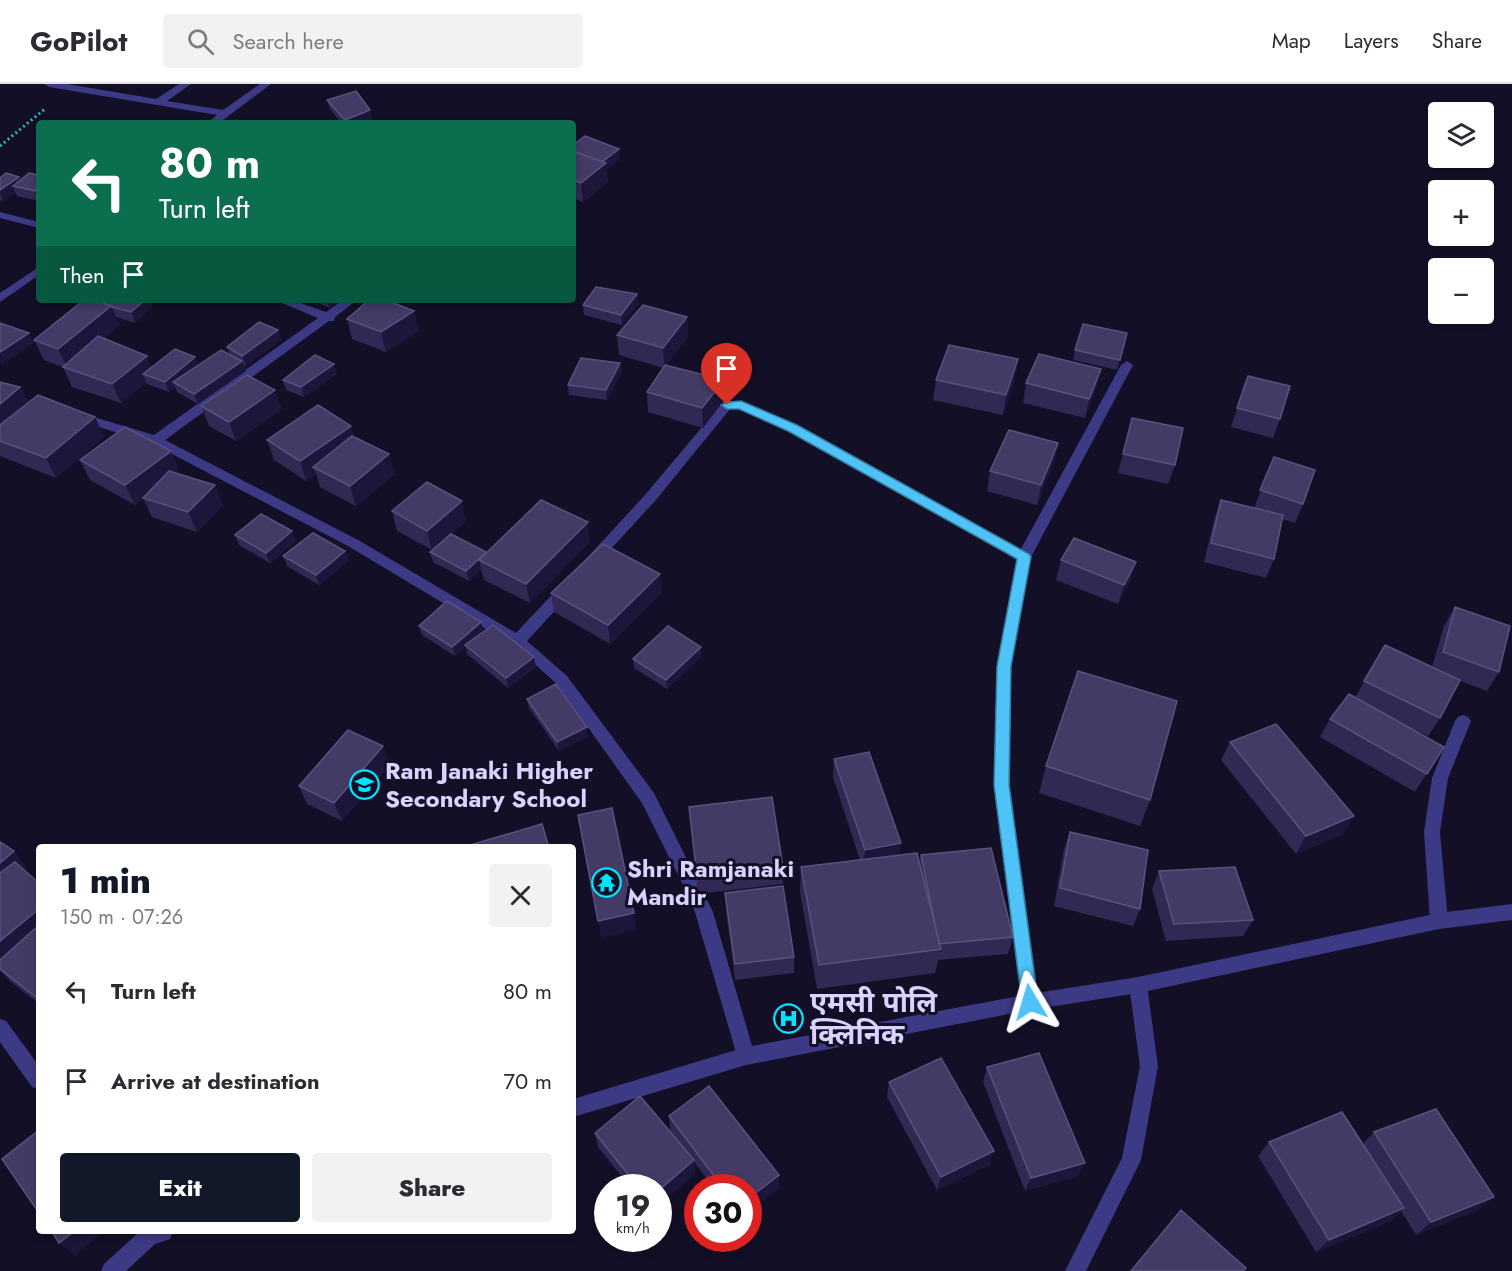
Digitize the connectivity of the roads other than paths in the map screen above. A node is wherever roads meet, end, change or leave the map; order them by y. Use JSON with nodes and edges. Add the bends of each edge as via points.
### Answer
{"nodes":[{"id":1,"x":49,"y":84,"type":"edge"},
{"id":2,"x":186,"y":84,"type":"edge"},
{"id":3,"x":266,"y":84,"type":"edge"},
{"id":4,"x":157,"y":102,"type":"junction"},
{"id":5,"x":223,"y":113,"type":"junction"},
{"id":6,"x":215,"y":120,"type":"edge"},
{"id":7,"x":0,"y":215,"type":"edge"},
{"id":8,"x":36,"y":224,"type":"edge"},
{"id":9,"x":36,"y":272,"type":"edge"},
{"id":10,"x":0,"y":298,"type":"edge"},
{"id":11,"x":289,"y":303,"type":"edge"},
{"id":12,"x":348,"y":303,"type":"edge"},
{"id":13,"x":330,"y":318,"type":"junction"},
{"id":14,"x":1127,"y":364,"type":"dead end"},
{"id":15,"x":67,"y":412,"type":"edge"},
{"id":16,"x":156,"y":440,"type":"junction"},
{"id":17,"x":1024,"y":557,"type":"junction"},
{"id":18,"x":518,"y":641,"type":"junction"},
{"id":19,"x":1463,"y":721,"type":"dead end"},
{"id":20,"x":1512,"y":912,"type":"edge"},
{"id":21,"x":1439,"y":921,"type":"junction"},
{"id":22,"x":1138,"y":985,"type":"junction"},
{"id":23,"x":1030,"y":1002,"type":"junction"},
{"id":24,"x":0,"y":1027,"type":"edge"},
{"id":25,"x":746,"y":1056,"type":"junction"},
{"id":26,"x":36,"y":1078,"type":"edge"},
{"id":27,"x":576,"y":1107,"type":"edge"},
{"id":28,"x":152,"y":1234,"type":"edge"},
{"id":29,"x":111,"y":1271,"type":"edge"},
{"id":30,"x":1075,"y":1271,"type":"edge"}],
"edges":[{"from":1,"to":4,"type":"street"},
{"from":2,"to":4,"type":"street"},
{"from":3,"to":5,"type":"street"},
{"from":4,"to":5,"type":"street"},
{"from":5,"to":6,"type":"street"},
{"from":7,"to":8,"type":"street"},
{"from":9,"to":10,"type":"street"},
{"from":11,"to":13,"type":"street"},
{"from":12,"to":13,"type":"street"},
{"from":13,"to":16,"type":"street"},
{"from":14,"to":17,"type":"street"},
{"from":15,"to":16,"type":"street"},
{"from":16,"to":18,"type":"street","via":[[354,543]]},
{"from":17,"to":18,"type":"street","via":[[793,428],[741,405],[727,405],[650,498]]},
{"from":17,"to":23,"type":"street","via":[[1004,666],[1002,785]]},
{"from":18,"to":25,"type":"street","via":[[562,680],[648,798],[704,912]]},
{"from":19,"to":21,"type":"street","via":[[1440,778],[1432,832]]},
{"from":20,"to":21,"type":"street"},
{"from":21,"to":22,"type":"street"},
{"from":22,"to":23,"type":"street"},
{"from":22,"to":30,"type":"street","via":[[1149,1066],[1131,1160]]},
{"from":23,"to":25,"type":"street"},
{"from":24,"to":26,"type":"street"},
{"from":25,"to":27,"type":"street"},
{"from":28,"to":29,"type":"street"}]}
